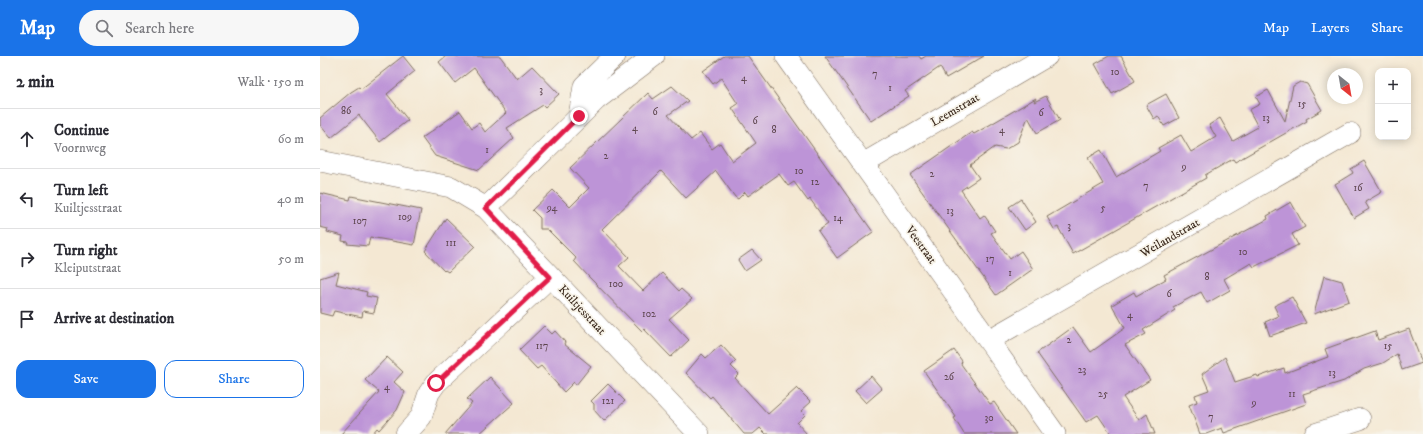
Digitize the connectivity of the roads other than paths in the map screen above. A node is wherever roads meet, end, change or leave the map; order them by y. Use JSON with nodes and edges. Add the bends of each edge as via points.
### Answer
{"nodes":[{"id":1,"x":614,"y":56,"type":"edge"},
{"id":2,"x":654,"y":56,"type":"edge"},
{"id":3,"x":786,"y":56,"type":"edge"},
{"id":4,"x":1047,"y":56,"type":"edge"},
{"id":5,"x":579,"y":116,"type":"junction"},
{"id":6,"x":1350,"y":133,"type":"dead end"},
{"id":7,"x":320,"y":161,"type":"edge"},
{"id":8,"x":863,"y":164,"type":"junction"},
{"id":9,"x":486,"y":208,"type":"junction"},
{"id":10,"x":550,"y":277,"type":"junction"},
{"id":11,"x":989,"y":340,"type":"junction"},
{"id":12,"x":1360,"y":419,"type":"dead end"},
{"id":13,"x":407,"y":434,"type":"edge"},
{"id":14,"x":699,"y":434,"type":"edge"},
{"id":15,"x":1055,"y":434,"type":"edge"},
{"id":16,"x":1315,"y":434,"type":"edge"}],
"edges":[{"from":1,"to":5,"type":"street","via":[[584,86]]},
{"from":2,"to":5,"type":"street"},
{"from":3,"to":8,"type":"street","name":"Veestraat"},
{"from":4,"to":8,"type":"street","name":"Leemstraat"},
{"from":5,"to":9,"type":"street"},
{"from":6,"to":11,"type":"street","name":"Weilandstraat"},
{"from":7,"to":9,"type":"street","name":"Kuiltjesstraat","via":[[452,187]]},
{"from":8,"to":11,"type":"street","name":"Veestraat"},
{"from":9,"to":10,"type":"street","name":"Kuiltjesstraat"},
{"from":10,"to":13,"type":"street","via":[[436,383],[429,393],[421,417]]},
{"from":10,"to":14,"type":"street","name":"Kuiltjesstraat"},
{"from":11,"to":15,"type":"street","name":"Veestraat"},
{"from":12,"to":16,"type":"street"}]}
